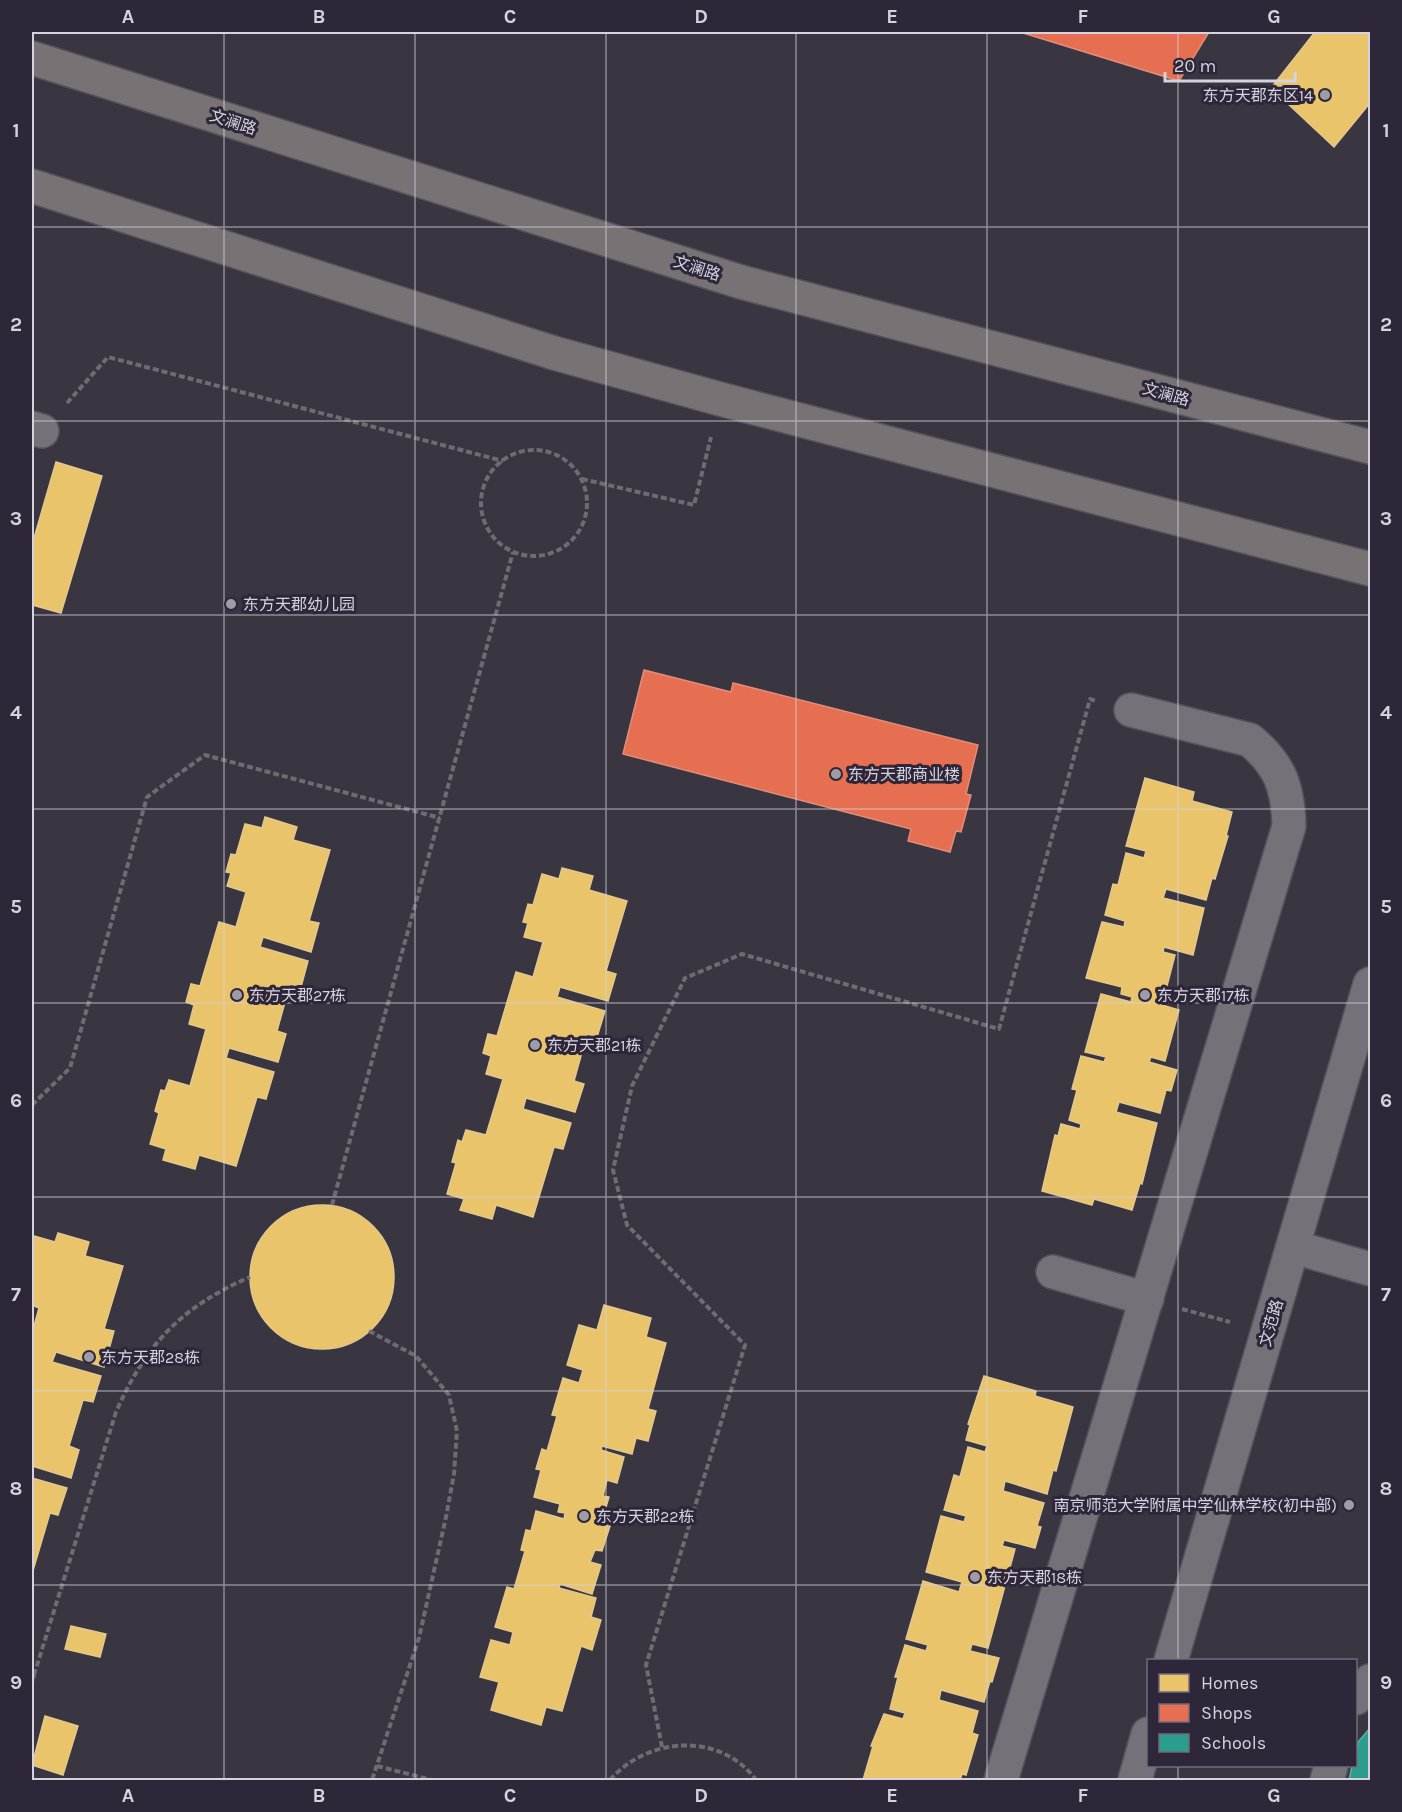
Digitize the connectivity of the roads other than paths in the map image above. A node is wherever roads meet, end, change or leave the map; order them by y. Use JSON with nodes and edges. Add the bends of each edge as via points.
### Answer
{"nodes":[{"id":1,"x":32,"y":58,"type":"edge"},
{"id":2,"x":32,"y":186,"type":"edge"},
{"id":3,"x":1371,"y":447,"type":"edge"},
{"id":4,"x":1371,"y":569,"type":"edge"},
{"id":5,"x":1131,"y":710,"type":"road end"},
{"id":6,"x":1371,"y":984,"type":"edge"},
{"id":7,"x":1294,"y":1247,"type":"junction"},
{"id":8,"x":1371,"y":1269,"type":"edge"},
{"id":9,"x":1053,"y":1272,"type":"dead end"},
{"id":10,"x":1147,"y":1299,"type":"junction"},
{"id":11,"x":1171,"y":1659,"type":"edge"},
{"id":12,"x":1371,"y":1681,"type":"edge"},
{"id":13,"x":1357,"y":1697,"type":"edge"},
{"id":14,"x":1147,"y":1741,"type":"edge"},
{"id":15,"x":1001,"y":1780,"type":"edge"},
{"id":16,"x":1135,"y":1780,"type":"edge"}],
"edges":[{"from":1,"to":3,"type":"main road","name":"文澜路","via":[[741,282]]},
{"from":2,"to":4,"type":"main road","via":[[554,353]]},
{"from":5,"to":10,"type":"street","via":[[1250,740],[1277,769],[1289,806],[1284,846]]},
{"from":6,"to":7,"type":"street","name":"文范路"},
{"from":7,"to":8,"type":"street"},
{"from":7,"to":11,"type":"street","name":"文范路"},
{"from":9,"to":10,"type":"street"},
{"from":10,"to":15,"type":"street"},
{"from":12,"to":13,"type":"street"},
{"from":14,"to":16,"type":"street"}]}
